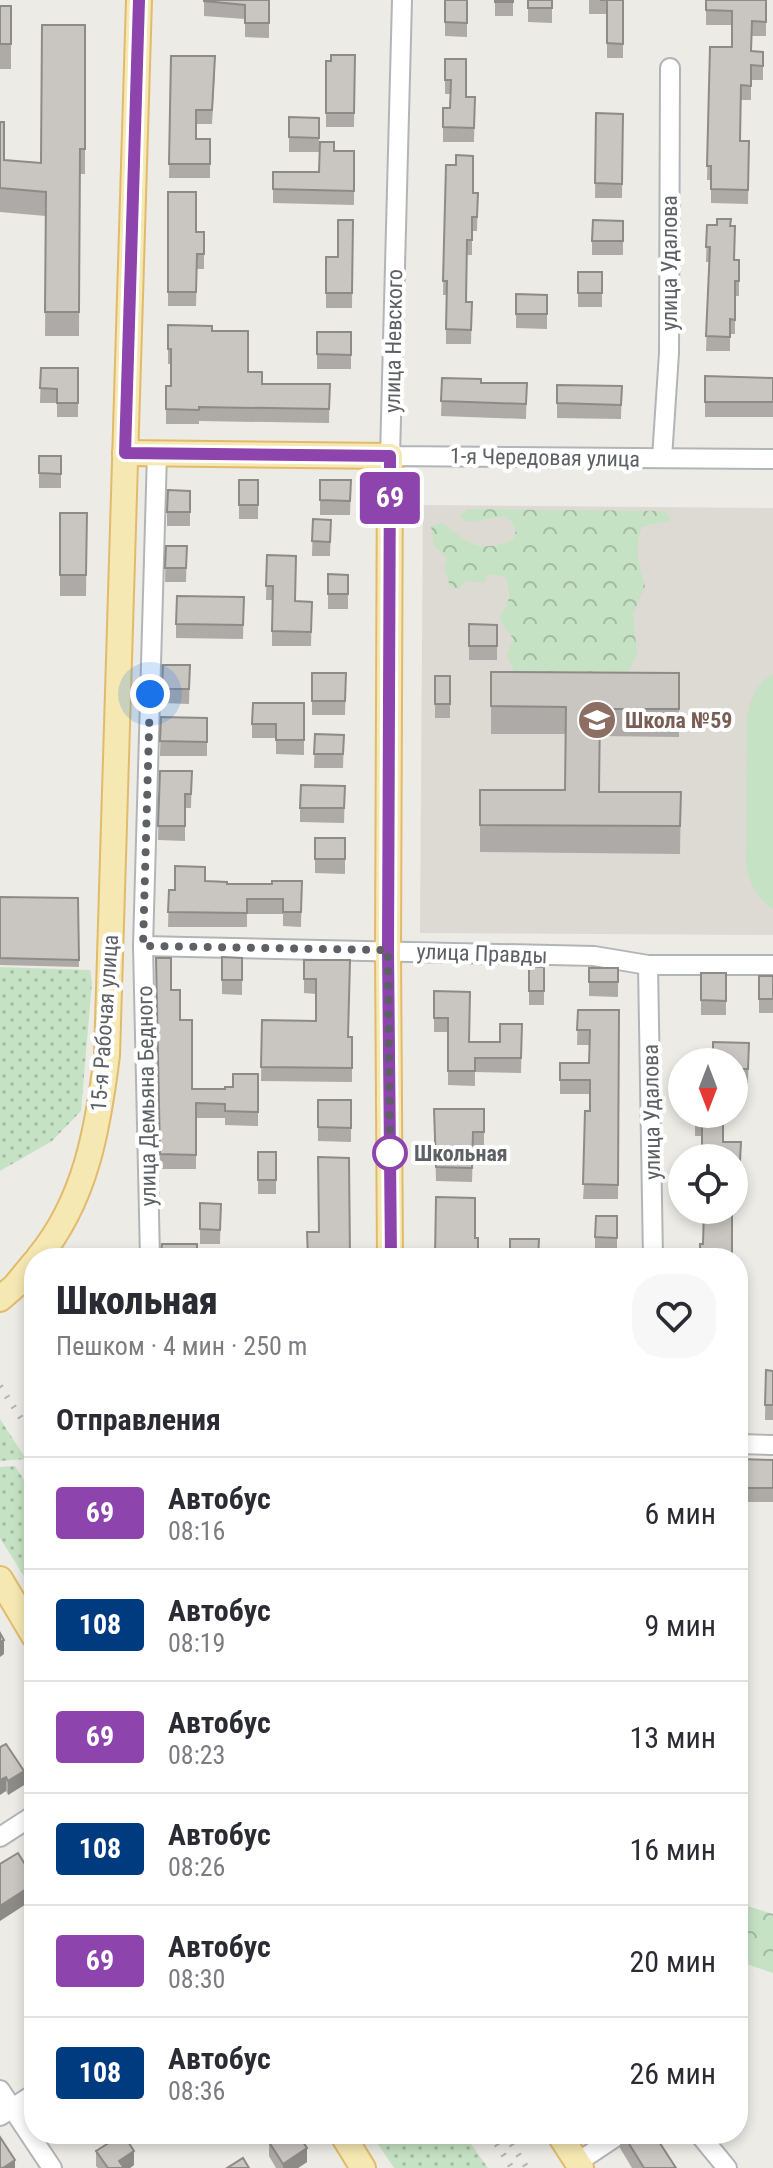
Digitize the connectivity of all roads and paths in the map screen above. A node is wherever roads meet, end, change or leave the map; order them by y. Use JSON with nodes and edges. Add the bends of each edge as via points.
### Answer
{"nodes":[{"id":1,"x":139,"y":0,"type":"edge"},
{"id":2,"x":402,"y":0,"type":"edge"},
{"id":3,"x":670,"y":68,"type":"dead end"},
{"id":4,"x":125,"y":453,"type":"junction"},
{"id":5,"x":157,"y":453,"type":"junction"},
{"id":6,"x":390,"y":456,"type":"junction"},
{"id":7,"x":662,"y":458,"type":"junction"},
{"id":8,"x":773,"y":459,"type":"edge"},
{"id":9,"x":143,"y":946,"type":"junction"},
{"id":10,"x":388,"y":950,"type":"junction"},
{"id":11,"x":648,"y":965,"type":"junction"},
{"id":12,"x":773,"y":965,"type":"edge"},
{"id":13,"x":45,"y":1248,"type":"edge"},
{"id":14,"x":150,"y":1248,"type":"edge"},
{"id":15,"x":390,"y":1248,"type":"edge"},
{"id":16,"x":653,"y":1248,"type":"edge"},
{"id":17,"x":24,"y":1275,"type":"edge"},
{"id":18,"x":0,"y":1299,"type":"edge"},
{"id":19,"x":748,"y":1444,"type":"edge"},
{"id":20,"x":773,"y":1445,"type":"edge"},
{"id":21,"x":0,"y":1579,"type":"edge"},
{"id":22,"x":24,"y":1619,"type":"edge"},
{"id":23,"x":24,"y":1821,"type":"edge"},
{"id":24,"x":0,"y":1837,"type":"edge"},
{"id":25,"x":0,"y":2090,"type":"edge"},
{"id":26,"x":24,"y":2100,"type":"edge"},
{"id":27,"x":6,"y":2112,"type":"edge"},
{"id":28,"x":24,"y":2134,"type":"edge"},
{"id":29,"x":32,"y":2144,"type":"edge"},
{"id":30,"x":348,"y":2144,"type":"edge"},
{"id":31,"x":565,"y":2144,"type":"edge"},
{"id":32,"x":607,"y":2144,"type":"edge"},
{"id":33,"x":707,"y":2144,"type":"edge"},
{"id":34,"x":579,"y":2165,"type":"edge"},
{"id":35,"x":361,"y":2167,"type":"edge"},
{"id":36,"x":52,"y":2168,"type":"edge"},
{"id":37,"x":727,"y":2168,"type":"edge"}],
"edges":[{"from":1,"to":4,"type":"main road"},
{"from":2,"to":6,"type":"street","name":"улица Невского"},
{"from":3,"to":7,"type":"street","name":"улица Удалова","via":[[669,353]]},
{"from":4,"to":5,"type":"main road","name":"1-я Чередовая улица"},
{"from":4,"to":13,"type":"main road","name":"15-я Рабочая улица","via":[[107,1055],[84,1177]]},
{"from":5,"to":6,"type":"main road","name":"1-я Чередовая улица"},
{"from":5,"to":9,"type":"street","name":"улица Демьяна Бедного"},
{"from":6,"to":7,"type":"street","name":"1-я Чередовая улица"},
{"from":6,"to":10,"type":"main road","name":"улица Невского"},
{"from":7,"to":8,"type":"street","name":"1-я Чередовая улица"},
{"from":9,"to":10,"type":"street","name":"улица Правды"},
{"from":9,"to":14,"type":"street","name":"улица Демьяна Бедного"},
{"from":10,"to":11,"type":"street","name":"улица Правды","via":[[594,956]]},
{"from":10,"to":15,"type":"main road","name":"улица Невского"},
{"from":11,"to":12,"type":"street","name":"улица Правды"},
{"from":11,"to":16,"type":"street","name":"улица Удалова"},
{"from":17,"to":18,"type":"main road"},
{"from":19,"to":20,"type":"street"},
{"from":21,"to":22,"type":"main road"},
{"from":23,"to":24,"type":"street"},
{"from":25,"to":27,"type":"street"},
{"from":26,"to":27,"type":"street"},
{"from":27,"to":28,"type":"street"},
{"from":29,"to":36,"type":"street"},
{"from":30,"to":35,"type":"main road"},
{"from":31,"to":34,"type":"main road"},
{"from":32,"to":34,"type":"street"},
{"from":33,"to":37,"type":"street"}]}
